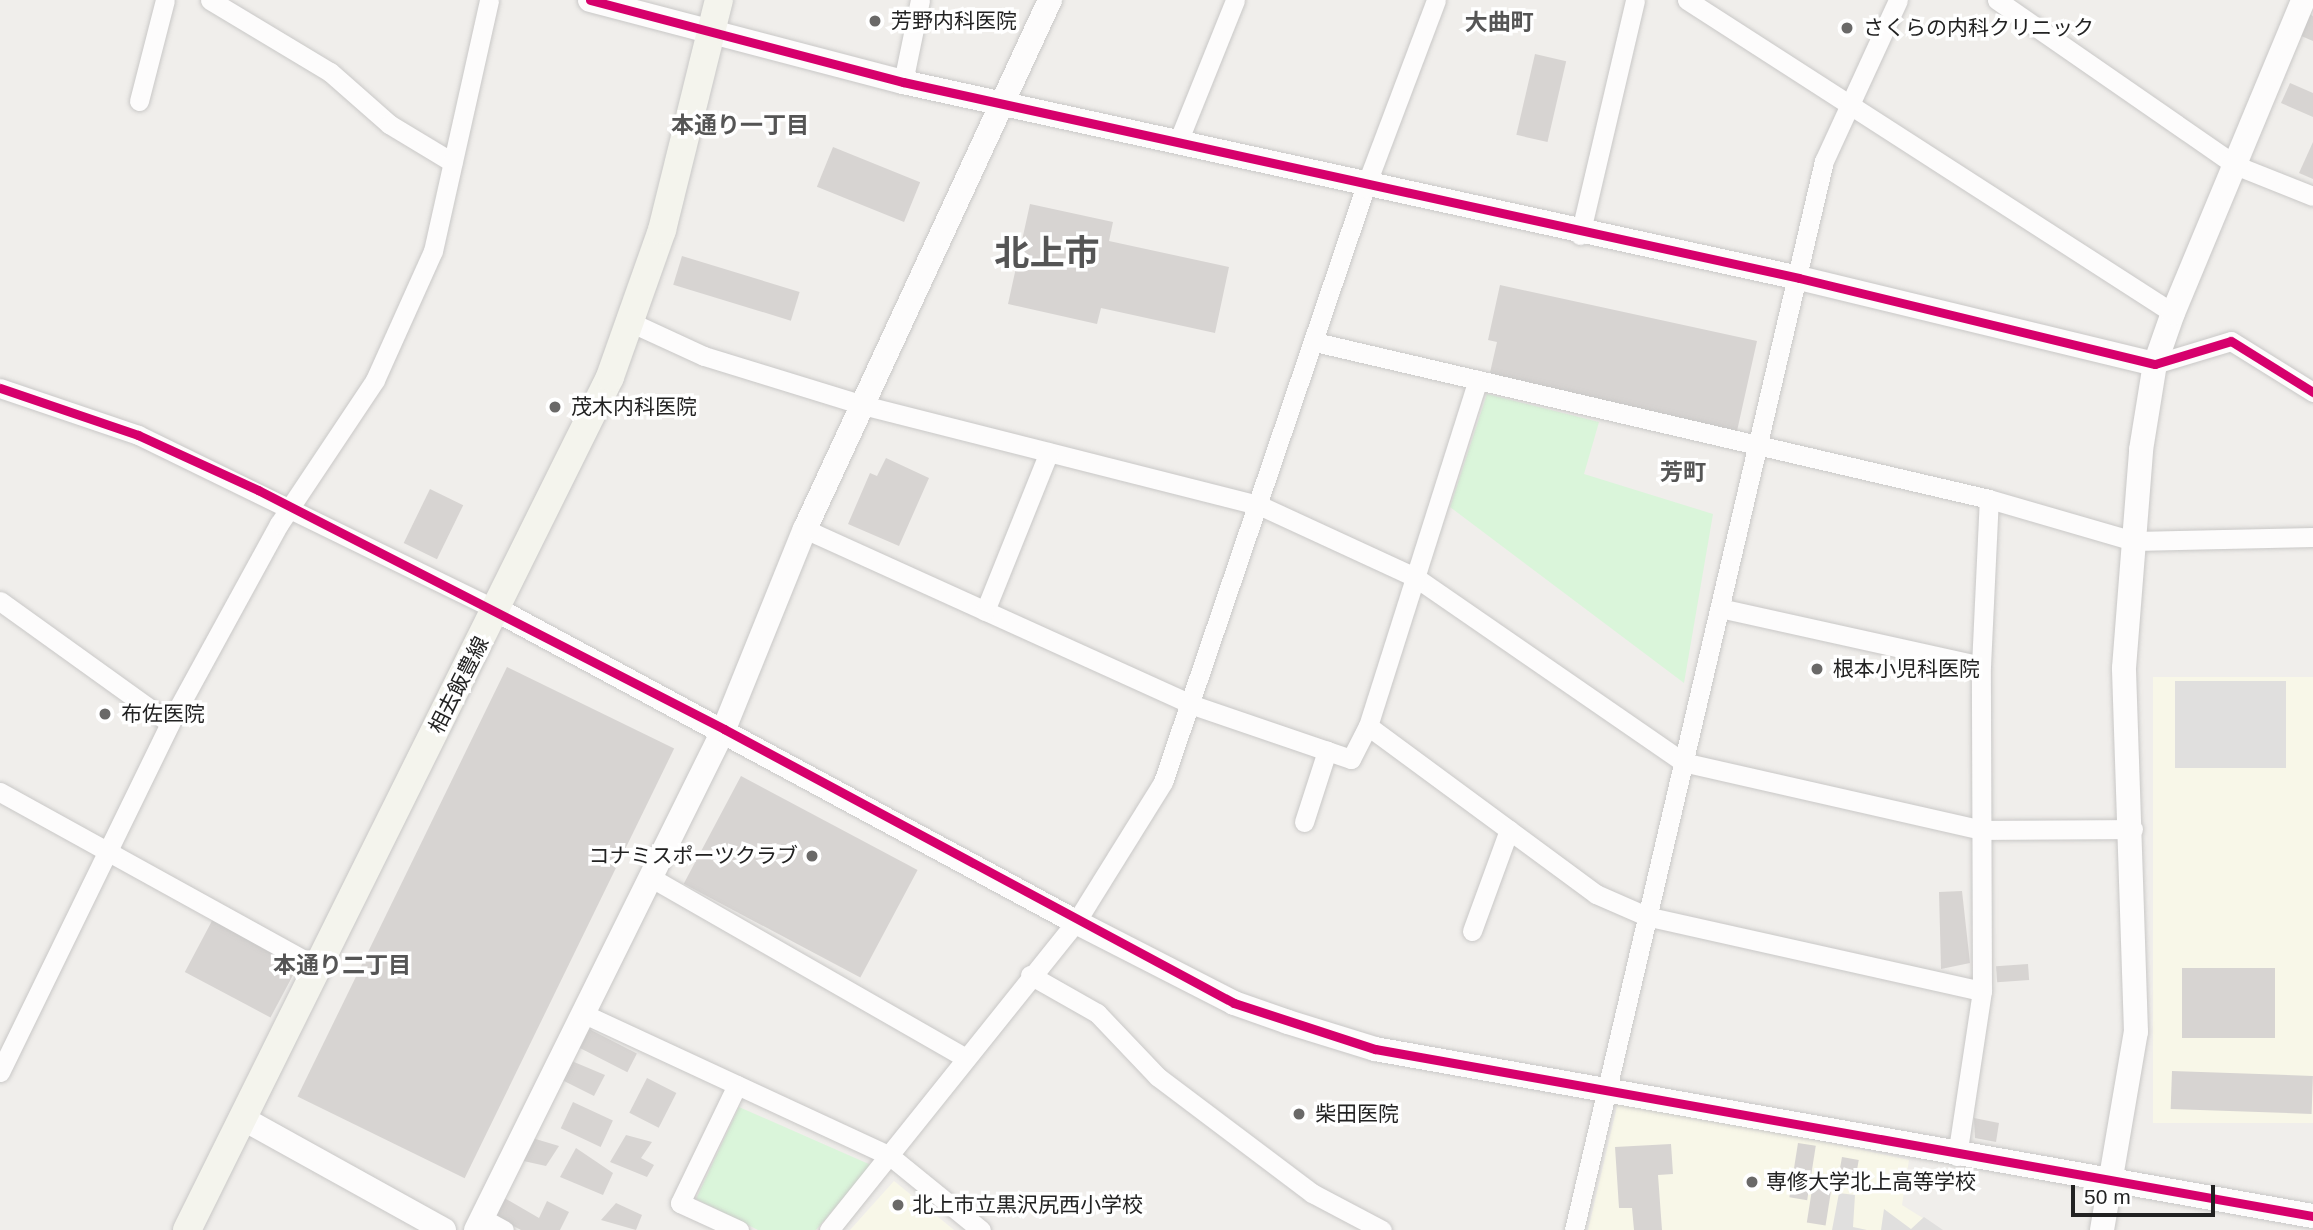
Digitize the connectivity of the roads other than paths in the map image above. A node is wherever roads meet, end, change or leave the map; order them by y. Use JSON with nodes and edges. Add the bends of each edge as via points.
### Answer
{"nodes":[{"id":1,"x":165,"y":0,"type":"edge"},
{"id":2,"x":210,"y":0,"type":"edge"},
{"id":3,"x":489,"y":0,"type":"edge"},
{"id":4,"x":590,"y":0,"type":"edge"},
{"id":5,"x":719,"y":0,"type":"edge"},
{"id":6,"x":920,"y":0,"type":"edge"},
{"id":7,"x":1050,"y":0,"type":"edge"},
{"id":8,"x":1235,"y":0,"type":"edge"},
{"id":9,"x":1436,"y":0,"type":"edge"},
{"id":10,"x":1635,"y":0,"type":"edge"},
{"id":11,"x":1687,"y":0,"type":"edge"},
{"id":12,"x":1898,"y":0,"type":"edge"},
{"id":13,"x":1997,"y":0,"type":"edge"},
{"id":14,"x":2303,"y":0,"type":"edge"},
{"id":15,"x":710,"y":36,"type":"junction"},
{"id":16,"x":904,"y":82,"type":"junction"},
{"id":17,"x":139,"y":101,"type":"dead end"},
{"id":18,"x":1003,"y":103,"type":"junction"},
{"id":19,"x":1847,"y":107,"type":"junction"},
{"id":20,"x":1178,"y":142,"type":"junction"},
{"id":21,"x":452,"y":162,"type":"junction"},
{"id":22,"x":2235,"y":165,"type":"junction"},
{"id":23,"x":1365,"y":188,"type":"junction"},
{"id":24,"x":2313,"y":196,"type":"edge"},
{"id":25,"x":1580,"y":235,"type":"junction"},
{"id":26,"x":1799,"y":278,"type":"junction"},
{"id":27,"x":2173,"y":313,"type":"junction"},
{"id":28,"x":630,"y":323,"type":"junction"},
{"id":29,"x":1315,"y":342,"type":"junction"},
{"id":30,"x":2155,"y":364,"type":"junction"},
{"id":31,"x":1478,"y":380,"type":"junction"},
{"id":32,"x":0,"y":388,"type":"edge"},
{"id":33,"x":2313,"y":392,"type":"edge"},
{"id":34,"x":863,"y":405,"type":"junction"},
{"id":35,"x":1761,"y":446,"type":"junction"},
{"id":36,"x":1049,"y":452,"type":"junction"},
{"id":37,"x":1989,"y":499,"type":"junction"},
{"id":38,"x":1259,"y":505,"type":"junction"},
{"id":39,"x":292,"y":508,"type":"junction"},
{"id":40,"x":805,"y":530,"type":"junction"},
{"id":41,"x":2313,"y":537,"type":"edge"},
{"id":42,"x":2134,"y":541,"type":"junction"},
{"id":43,"x":1415,"y":577,"type":"junction"},
{"id":44,"x":0,"y":601,"type":"edge"},
{"id":45,"x":1720,"y":608,"type":"junction"},
{"id":46,"x":497,"y":610,"type":"junction"},
{"id":47,"x":985,"y":611,"type":"junction"},
{"id":48,"x":1982,"y":666,"type":"junction"},
{"id":49,"x":1190,"y":704,"type":"junction"},
{"id":50,"x":170,"y":723,"type":"junction"},
{"id":51,"x":1368,"y":726,"type":"junction"},
{"id":52,"x":724,"y":729,"type":"junction"},
{"id":53,"x":1327,"y":751,"type":"junction"},
{"id":54,"x":1683,"y":762,"type":"junction"},
{"id":55,"x":0,"y":792,"type":"edge"},
{"id":56,"x":1304,"y":821,"type":"dead end"},
{"id":57,"x":2133,"y":829,"type":"junction"},
{"id":58,"x":1509,"y":830,"type":"junction"},
{"id":59,"x":1982,"y":830,"type":"junction"},
{"id":60,"x":110,"y":853,"type":"junction"},
{"id":61,"x":650,"y":877,"type":"junction"},
{"id":62,"x":1646,"y":916,"type":"junction"},
{"id":63,"x":1076,"y":922,"type":"junction"},
{"id":64,"x":1472,"y":931,"type":"dead end"},
{"id":65,"x":317,"y":967,"type":"junction"},
{"id":66,"x":1030,"y":975,"type":"junction"},
{"id":67,"x":1982,"y":991,"type":"junction"},
{"id":68,"x":582,"y":1013,"type":"junction"},
{"id":69,"x":966,"y":1058,"type":"junction"},
{"id":70,"x":0,"y":1072,"type":"edge"},
{"id":71,"x":737,"y":1085,"type":"junction"},
{"id":72,"x":1606,"y":1088,"type":"junction"},
{"id":73,"x":242,"y":1118,"type":"junction"},
{"id":74,"x":890,"y":1156,"type":"junction"},
{"id":75,"x":1956,"y":1156,"type":"junction"},
{"id":76,"x":2108,"y":1181,"type":"junction"},
{"id":77,"x":2313,"y":1216,"type":"edge"},
{"id":78,"x":479,"y":1224,"type":"edge"},
{"id":79,"x":187,"y":1230,"type":"edge"},
{"id":80,"x":444,"y":1230,"type":"edge"},
{"id":81,"x":504,"y":1230,"type":"edge"},
{"id":82,"x":739,"y":1230,"type":"edge"},
{"id":83,"x":829,"y":1230,"type":"edge"},
{"id":84,"x":981,"y":1230,"type":"edge"},
{"id":85,"x":1382,"y":1230,"type":"edge"},
{"id":86,"x":1574,"y":1230,"type":"edge"},
{"id":87,"x":2102,"y":1230,"type":"edge"}],
"edges":[{"from":1,"to":17,"type":"street"},
{"from":2,"to":21,"type":"street","via":[[330,72],[389,124]]},
{"from":3,"to":21,"type":"street"},
{"from":4,"to":15,"type":"street"},
{"from":5,"to":15,"type":"main road","name":"相去飯豊線"},
{"from":6,"to":16,"type":"street"},
{"from":7,"to":18,"type":"street"},
{"from":8,"to":20,"type":"street"},
{"from":9,"to":23,"type":"street"},
{"from":10,"to":25,"type":"street"},
{"from":11,"to":19,"type":"street"},
{"from":12,"to":19,"type":"street"},
{"from":13,"to":22,"type":"street"},
{"from":14,"to":22,"type":"street"},
{"from":15,"to":16,"type":"street"},
{"from":15,"to":28,"type":"main road","name":"相去飯豊線","via":[[662,230]]},
{"from":16,"to":18,"type":"street"},
{"from":18,"to":20,"type":"street"},
{"from":18,"to":34,"type":"street"},
{"from":19,"to":26,"type":"street","via":[[1824,161]]},
{"from":19,"to":27,"type":"street"},
{"from":20,"to":23,"type":"street"},
{"from":21,"to":39,"type":"street","via":[[433,251],[375,380]]},
{"from":22,"to":24,"type":"street"},
{"from":22,"to":27,"type":"street"},
{"from":23,"to":25,"type":"street"},
{"from":23,"to":29,"type":"street"},
{"from":25,"to":26,"type":"street"},
{"from":26,"to":30,"type":"street"},
{"from":26,"to":35,"type":"street"},
{"from":27,"to":30,"type":"street"},
{"from":28,"to":34,"type":"street","via":[[704,356]]},
{"from":28,"to":46,"type":"main road","name":"相去飯豊線","via":[[610,377]]},
{"from":29,"to":31,"type":"street"},
{"from":29,"to":38,"type":"street"},
{"from":30,"to":33,"type":"street","via":[[2231,341]]},
{"from":30,"to":42,"type":"street"},
{"from":31,"to":35,"type":"street"},
{"from":31,"to":43,"type":"street"},
{"from":32,"to":39,"type":"street","via":[[138,435]]},
{"from":34,"to":36,"type":"street"},
{"from":34,"to":40,"type":"street"},
{"from":35,"to":37,"type":"street"},
{"from":35,"to":45,"type":"street"},
{"from":36,"to":38,"type":"street"},
{"from":36,"to":47,"type":"street"},
{"from":37,"to":42,"type":"street"},
{"from":37,"to":48,"type":"street"},
{"from":38,"to":43,"type":"street"},
{"from":38,"to":49,"type":"street"},
{"from":39,"to":46,"type":"street"},
{"from":39,"to":50,"type":"street"},
{"from":40,"to":47,"type":"street"},
{"from":40,"to":52,"type":"street"},
{"from":41,"to":42,"type":"street"},
{"from":42,"to":57,"type":"street","via":[[2124,668]]},
{"from":43,"to":51,"type":"street"},
{"from":43,"to":54,"type":"street"},
{"from":44,"to":50,"type":"street"},
{"from":45,"to":48,"type":"street"},
{"from":45,"to":54,"type":"street"},
{"from":46,"to":52,"type":"street"},
{"from":46,"to":65,"type":"main road","name":"相去飯豊線"},
{"from":47,"to":49,"type":"street"},
{"from":48,"to":59,"type":"street"},
{"from":49,"to":53,"type":"street"},
{"from":49,"to":63,"type":"street","via":[[1163,782]]},
{"from":50,"to":60,"type":"street"},
{"from":51,"to":53,"type":"street","via":[[1351,759]]},
{"from":51,"to":58,"type":"street"},
{"from":52,"to":61,"type":"street"},
{"from":52,"to":63,"type":"street"},
{"from":53,"to":56,"type":"street"},
{"from":54,"to":59,"type":"street"},
{"from":54,"to":62,"type":"street"},
{"from":55,"to":60,"type":"street"},
{"from":57,"to":59,"type":"street"},
{"from":57,"to":76,"type":"street","via":[[2136,1032]]},
{"from":58,"to":62,"type":"street","via":[[1596,894]]},
{"from":58,"to":64,"type":"street"},
{"from":59,"to":67,"type":"street"},
{"from":60,"to":65,"type":"street"},
{"from":60,"to":70,"type":"street"},
{"from":61,"to":68,"type":"street"},
{"from":61,"to":69,"type":"street"},
{"from":62,"to":67,"type":"street"},
{"from":62,"to":72,"type":"street"},
{"from":63,"to":66,"type":"street"},
{"from":63,"to":72,"type":"street","via":[[1234,1003],[1288,1023],[1375,1049]]},
{"from":65,"to":73,"type":"main road","name":"相去飯豊線"},
{"from":66,"to":69,"type":"street"},
{"from":66,"to":85,"type":"street","via":[[1097,1013],[1158,1077],[1312,1193]]},
{"from":67,"to":75,"type":"street"},
{"from":68,"to":71,"type":"street"},
{"from":68,"to":78,"type":"street"},
{"from":69,"to":74,"type":"street"},
{"from":71,"to":74,"type":"street"},
{"from":71,"to":82,"type":"street","via":[[680,1203]]},
{"from":72,"to":75,"type":"street"},
{"from":72,"to":86,"type":"street"},
{"from":73,"to":79,"type":"main road","name":"相去飯豊線"},
{"from":73,"to":80,"type":"street"},
{"from":74,"to":83,"type":"street"},
{"from":74,"to":84,"type":"street"},
{"from":75,"to":76,"type":"street"},
{"from":76,"to":77,"type":"street"},
{"from":76,"to":87,"type":"street"},
{"from":78,"to":81,"type":"street"}]}
